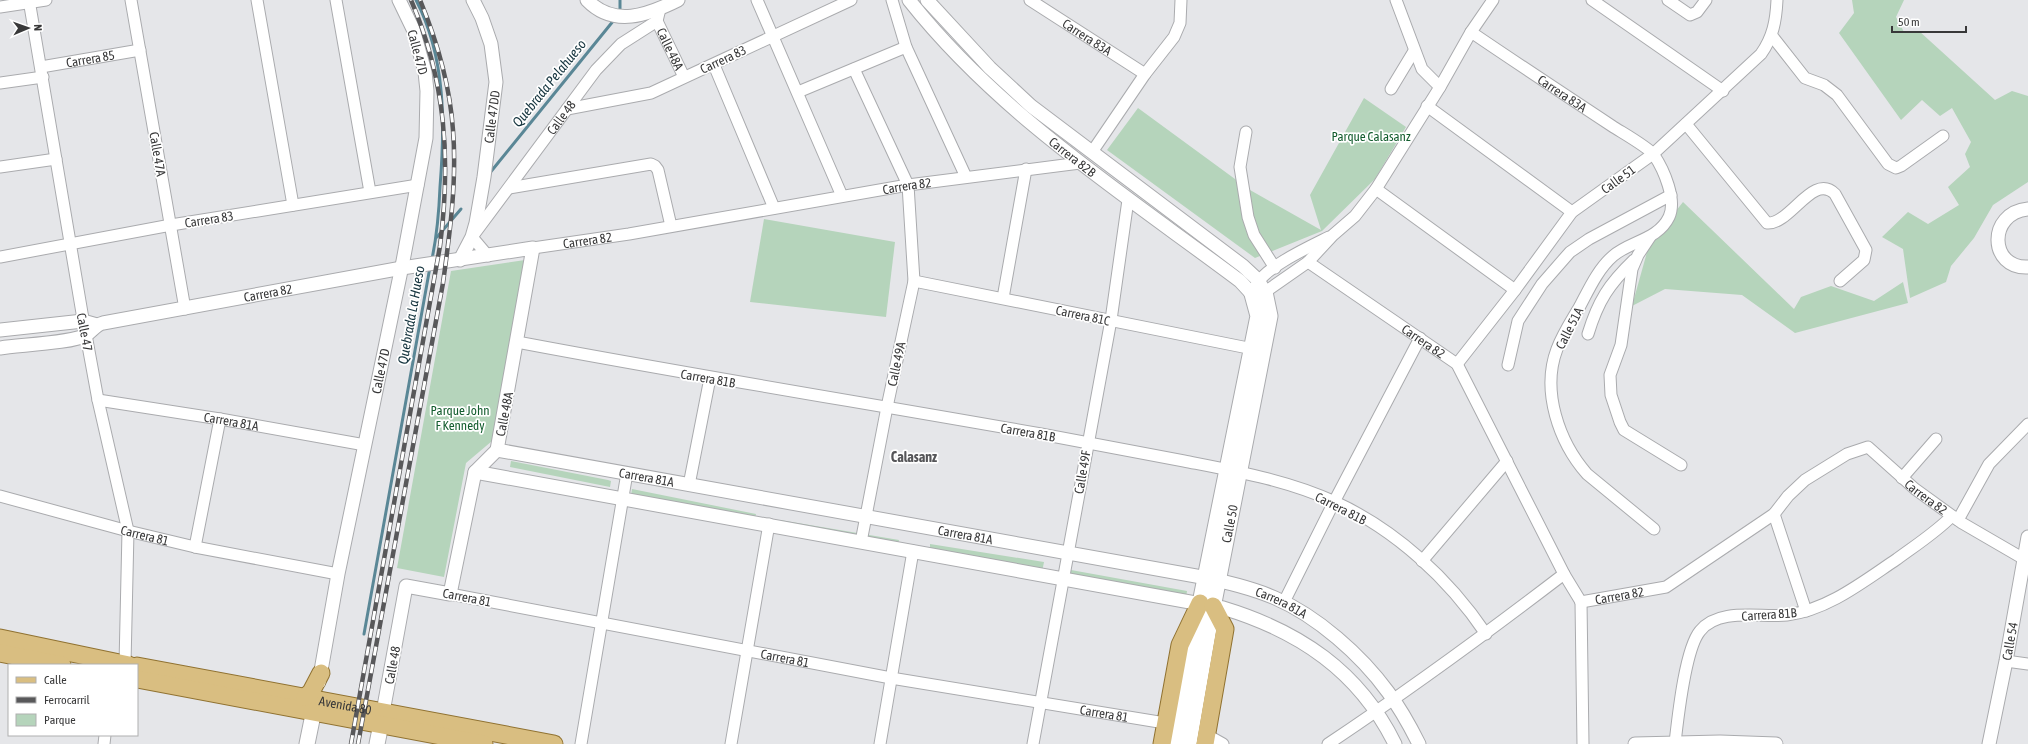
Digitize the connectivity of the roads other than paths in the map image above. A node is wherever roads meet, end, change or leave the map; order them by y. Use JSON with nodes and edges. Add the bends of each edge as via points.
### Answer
{"nodes":[{"id":1,"x":46,"y":0,"type":"edge"},
{"id":2,"x":131,"y":0,"type":"edge"},
{"id":3,"x":257,"y":0,"type":"edge"},
{"id":4,"x":336,"y":0,"type":"edge"},
{"id":5,"x":399,"y":0,"type":"edge"},
{"id":6,"x":473,"y":0,"type":"edge"},
{"id":7,"x":587,"y":0,"type":"edge"},
{"id":8,"x":678,"y":0,"type":"edge"},
{"id":9,"x":757,"y":0,"type":"edge"},
{"id":10,"x":852,"y":0,"type":"edge"},
{"id":11,"x":892,"y":0,"type":"edge"},
{"id":12,"x":909,"y":0,"type":"edge"},
{"id":13,"x":926,"y":0,"type":"edge"},
{"id":14,"x":1030,"y":0,"type":"edge"},
{"id":15,"x":1181,"y":0,"type":"edge"},
{"id":16,"x":1396,"y":0,"type":"edge"},
{"id":17,"x":1493,"y":0,"type":"edge"},
{"id":18,"x":1592,"y":0,"type":"edge"},
{"id":19,"x":1668,"y":0,"type":"edge"},
{"id":20,"x":1706,"y":0,"type":"edge"},
{"id":21,"x":1777,"y":0,"type":"edge"},
{"id":22,"x":29,"y":1,"type":"edge"},
{"id":23,"x":0,"y":7,"type":"edge"},
{"id":24,"x":657,"y":10,"type":"edge"},
{"id":25,"x":1471,"y":32,"type":"junction"},
{"id":26,"x":772,"y":36,"type":"junction"},
{"id":27,"x":1772,"y":36,"type":"junction"},
{"id":28,"x":906,"y":47,"type":"junction"},
{"id":29,"x":140,"y":50,"type":"junction"},
{"id":30,"x":1414,"y":51,"type":"junction"},
{"id":31,"x":714,"y":65,"type":"junction"},
{"id":32,"x":854,"y":69,"type":"junction"},
{"id":33,"x":42,"y":72,"type":"junction"},
{"id":34,"x":1145,"y":74,"type":"junction"},
{"id":35,"x":684,"y":77,"type":"junction"},
{"id":36,"x":0,"y":84,"type":"edge"},
{"id":37,"x":1440,"y":87,"type":"junction"},
{"id":38,"x":1391,"y":89,"type":"dead end"},
{"id":39,"x":1723,"y":91,"type":"junction"},
{"id":40,"x":798,"y":92,"type":"junction"},
{"id":41,"x":1427,"y":106,"type":"junction"},
{"id":42,"x":567,"y":109,"type":"junction"},
{"id":43,"x":1686,"y":124,"type":"junction"},
{"id":44,"x":1246,"y":132,"type":"dead end"},
{"id":45,"x":1943,"y":136,"type":"dead end"},
{"id":46,"x":1092,"y":152,"type":"junction"},
{"id":47,"x":1653,"y":154,"type":"junction"},
{"id":48,"x":56,"y":159,"type":"junction"},
{"id":49,"x":1080,"y":163,"type":"junction"},
{"id":50,"x":0,"y":167,"type":"edge"},
{"id":51,"x":1026,"y":169,"type":"junction"},
{"id":52,"x":966,"y":177,"type":"junction"},
{"id":53,"x":418,"y":185,"type":"junction"},
{"id":54,"x":908,"y":185,"type":"junction"},
{"id":55,"x":508,"y":188,"type":"junction"},
{"id":56,"x":1376,"y":189,"type":"junction"},
{"id":57,"x":370,"y":192,"type":"junction"},
{"id":58,"x":1671,"y":195,"type":"junction"},
{"id":59,"x":842,"y":196,"type":"junction"},
{"id":60,"x":1128,"y":200,"type":"junction"},
{"id":61,"x":293,"y":205,"type":"junction"},
{"id":62,"x":774,"y":208,"type":"junction"},
{"id":63,"x":2028,"y":210,"type":"edge"},
{"id":64,"x":1572,"y":212,"type":"junction"},
{"id":65,"x":170,"y":225,"type":"junction"},
{"id":66,"x":671,"y":226,"type":"junction"},
{"id":67,"x":1333,"y":235,"type":"junction"},
{"id":68,"x":472,"y":237,"type":"junction"},
{"id":69,"x":1650,"y":237,"type":"junction"},
{"id":70,"x":70,"y":243,"type":"junction"},
{"id":71,"x":533,"y":248,"type":"junction"},
{"id":72,"x":1638,"y":255,"type":"junction"},
{"id":73,"x":488,"y":256,"type":"junction"},
{"id":74,"x":0,"y":257,"type":"edge"},
{"id":75,"x":455,"y":261,"type":"junction"},
{"id":76,"x":1308,"y":262,"type":"junction"},
{"id":77,"x":2023,"y":267,"type":"edge"},
{"id":78,"x":402,"y":268,"type":"junction"},
{"id":79,"x":1274,"y":268,"type":"junction"},
{"id":80,"x":914,"y":281,"type":"junction"},
{"id":81,"x":1840,"y":281,"type":"dead end"},
{"id":82,"x":1515,"y":290,"type":"junction"},
{"id":83,"x":1260,"y":295,"type":"junction"},
{"id":84,"x":1002,"y":298,"type":"junction"},
{"id":85,"x":185,"y":309,"type":"junction"},
{"id":86,"x":1110,"y":320,"type":"junction"},
{"id":87,"x":83,"y":321,"type":"junction"},
{"id":88,"x":97,"y":325,"type":"junction"},
{"id":89,"x":0,"y":330,"type":"edge"},
{"id":90,"x":1588,"y":334,"type":"dead end"},
{"id":91,"x":86,"y":335,"type":"junction"},
{"id":92,"x":1420,"y":338,"type":"junction"},
{"id":93,"x":517,"y":342,"type":"junction"},
{"id":94,"x":0,"y":348,"type":"edge"},
{"id":95,"x":1252,"y":349,"type":"junction"},
{"id":96,"x":1457,"y":364,"type":"junction"},
{"id":97,"x":1508,"y":365,"type":"dead end"},
{"id":98,"x":710,"y":378,"type":"junction"},
{"id":99,"x":98,"y":400,"type":"junction"},
{"id":100,"x":886,"y":407,"type":"junction"},
{"id":101,"x":220,"y":419,"type":"junction"},
{"id":102,"x":2028,"y":424,"type":"edge"},
{"id":103,"x":1936,"y":439,"type":"dead end"},
{"id":104,"x":1088,"y":443,"type":"junction"},
{"id":105,"x":365,"y":445,"type":"junction"},
{"id":106,"x":497,"y":450,"type":"junction"},
{"id":107,"x":1507,"y":461,"type":"junction"},
{"id":108,"x":1681,"y":465,"type":"dead end"},
{"id":109,"x":1233,"y":471,"type":"junction"},
{"id":110,"x":475,"y":472,"type":"junction"},
{"id":111,"x":627,"y":473,"type":"junction"},
{"id":112,"x":1902,"y":478,"type":"junction"},
{"id":113,"x":690,"y":485,"type":"junction"},
{"id":114,"x":0,"y":496,"type":"edge"},
{"id":115,"x":623,"y":498,"type":"junction"},
{"id":116,"x":1334,"y":502,"type":"junction"},
{"id":117,"x":1774,"y":514,"type":"junction"},
{"id":118,"x":866,"y":517,"type":"junction"},
{"id":119,"x":1955,"y":518,"type":"junction"},
{"id":120,"x":769,"y":524,"type":"junction"},
{"id":121,"x":1654,"y":529,"type":"dead end"},
{"id":122,"x":128,"y":531,"type":"junction"},
{"id":123,"x":2028,"y":537,"type":"edge"},
{"id":124,"x":861,"y":542,"type":"junction"},
{"id":125,"x":195,"y":547,"type":"junction"},
{"id":126,"x":913,"y":551,"type":"junction"},
{"id":127,"x":1068,"y":553,"type":"junction"},
{"id":128,"x":2024,"y":559,"type":"junction"},
{"id":129,"x":1422,"y":561,"type":"junction"},
{"id":130,"x":338,"y":574,"type":"junction"},
{"id":131,"x":1564,"y":574,"type":"junction"},
{"id":132,"x":1063,"y":578,"type":"junction"},
{"id":133,"x":1212,"y":579,"type":"junction"},
{"id":134,"x":406,"y":586,"type":"joint"},
{"id":135,"x":450,"y":594,"type":"junction"},
{"id":136,"x":1284,"y":602,"type":"junction"},
{"id":137,"x":1581,"y":602,"type":"junction"},
{"id":138,"x":1806,"y":611,"type":"junction"},
{"id":139,"x":1205,"y":613,"type":"junction"},
{"id":140,"x":602,"y":623,"type":"junction"},
{"id":141,"x":1486,"y":634,"type":"junction"},
{"id":142,"x":0,"y":638,"type":"edge"},
{"id":143,"x":747,"y":649,"type":"junction"},
{"id":144,"x":0,"y":653,"type":"edge"},
{"id":145,"x":2006,"y":661,"type":"junction"},
{"id":146,"x":57,"y":664,"type":"edge"},
{"id":147,"x":126,"y":664,"type":"edge"},
{"id":148,"x":131,"y":664,"type":"edge"},
{"id":149,"x":2028,"y":664,"type":"edge"},
{"id":150,"x":138,"y":666,"type":"edge"},
{"id":151,"x":321,"y":673,"type":"joint"},
{"id":152,"x":891,"y":678,"type":"junction"},
{"id":153,"x":138,"y":679,"type":"edge"},
{"id":154,"x":1394,"y":700,"type":"junction"},
{"id":155,"x":1040,"y":702,"type":"junction"},
{"id":156,"x":311,"y":703,"type":"junction"},
{"id":157,"x":1376,"y":712,"type":"junction"},
{"id":158,"x":382,"y":718,"type":"junction"},
{"id":159,"x":1166,"y":723,"type":"junction"},
{"id":160,"x":1206,"y":740,"type":"edge"},
{"id":161,"x":1674,"y":742,"type":"junction"},
{"id":162,"x":1720,"y":743,"type":"edge"},
{"id":163,"x":307,"y":744,"type":"edge"},
{"id":164,"x":376,"y":744,"type":"edge"},
{"id":165,"x":484,"y":744,"type":"edge"},
{"id":166,"x":554,"y":744,"type":"edge"},
{"id":167,"x":581,"y":744,"type":"edge"},
{"id":168,"x":731,"y":744,"type":"edge"},
{"id":169,"x":880,"y":744,"type":"edge"},
{"id":170,"x":1032,"y":744,"type":"edge"},
{"id":171,"x":1162,"y":744,"type":"edge"},
{"id":172,"x":1176,"y":744,"type":"edge"},
{"id":173,"x":1189,"y":744,"type":"edge"},
{"id":174,"x":1223,"y":744,"type":"edge"},
{"id":175,"x":1328,"y":744,"type":"edge"},
{"id":176,"x":1395,"y":744,"type":"edge"},
{"id":177,"x":1419,"y":744,"type":"edge"},
{"id":178,"x":1583,"y":744,"type":"edge"},
{"id":179,"x":1635,"y":744,"type":"edge"},
{"id":180,"x":1776,"y":744,"type":"edge"},
{"id":181,"x":1989,"y":744,"type":"edge"}],
"edges":[{"from":1,"to":22,"type":"street"},
{"from":2,"to":29,"type":"street","name":"Calle 47A"},
{"from":3,"to":61,"type":"street"},
{"from":4,"to":57,"type":"street"},
{"from":5,"to":53,"type":"street","name":"Calle 47D","via":[[413,29],[422,57],[427,91],[426,138]]},
{"from":6,"to":68,"type":"street","name":"Calle 47DD","via":[[489,38],[496,82],[484,178]]},
{"from":7,"to":24,"type":"street","via":[[598,10],[618,17]]},
{"from":8,"to":24,"type":"street"},
{"from":9,"to":26,"type":"street"},
{"from":10,"to":26,"type":"street","name":"Carrera 83"},
{"from":11,"to":28,"type":"street"},
{"from":12,"to":49,"type":"street","name":"Carrera 82B","via":[[934,32],[991,89]]},
{"from":13,"to":46,"type":"street","name":"Carrera 82B","via":[[990,68],[1031,106]]},
{"from":14,"to":34,"type":"street","name":"Carrera 83A"},
{"from":15,"to":34,"type":"street","via":[[1178,29]]},
{"from":16,"to":30,"type":"street"},
{"from":17,"to":25,"type":"street"},
{"from":18,"to":39,"type":"street"},
{"from":19,"to":20,"type":"street","via":[[1690,15],[1697,12]]},
{"from":21,"to":27,"type":"street","name":"Calle 51"},
{"from":22,"to":23,"type":"street"},
{"from":22,"to":33,"type":"street","name":"Calle 47"},
{"from":24,"to":35,"type":"street","name":"Calle 48A"},
{"from":24,"to":42,"type":"street","name":"Calle 48","via":[[609,55]]},
{"from":25,"to":37,"type":"street"},
{"from":25,"to":47,"type":"street","name":"Carrera 83A"},
{"from":26,"to":31,"type":"street","name":"Carrera 83"},
{"from":26,"to":40,"type":"street"},
{"from":27,"to":39,"type":"street","name":"Calle 51","via":[[1761,54]]},
{"from":27,"to":45,"type":"street","via":[[1805,78],[1824,85],[1837,95],[1888,164],[1896,168],[1902,166]]},
{"from":28,"to":32,"type":"street"},
{"from":28,"to":52,"type":"street"},
{"from":29,"to":33,"type":"street","name":"Carrera 85"},
{"from":29,"to":65,"type":"street","name":"Calle 47A"},
{"from":30,"to":37,"type":"street","via":[[1422,69]]},
{"from":30,"to":38,"type":"street"},
{"from":31,"to":35,"type":"street","name":"Carrera 83"},
{"from":31,"to":62,"type":"street"},
{"from":32,"to":40,"type":"street"},
{"from":32,"to":54,"type":"street"},
{"from":33,"to":36,"type":"street","name":"Carrera 85"},
{"from":33,"to":48,"type":"street","name":"Calle 47"},
{"from":34,"to":46,"type":"street"},
{"from":35,"to":42,"type":"street","name":"Carrera 83","via":[[644,96]]},
{"from":37,"to":41,"type":"street"},
{"from":39,"to":43,"type":"street","name":"Calle 51"},
{"from":40,"to":59,"type":"street"},
{"from":41,"to":56,"type":"street"},
{"from":41,"to":64,"type":"street"},
{"from":42,"to":55,"type":"street","name":"Calle 48"},
{"from":43,"to":47,"type":"street","name":"Calle 51"},
{"from":43,"to":81,"type":"street","via":[[1767,223],[1778,222],[1819,189],[1830,189],[1835,194],[1866,250],[1864,260]]},
{"from":44,"to":79,"type":"street","via":[[1240,167],[1248,217],[1254,235]]},
{"from":46,"to":83,"type":"street","name":"Carrera 82B","via":[[1243,266]]},
{"from":47,"to":58,"type":"street","name":"Calle 51A"},
{"from":47,"to":64,"type":"street","name":"Calle 51"},
{"from":48,"to":50,"type":"street"},
{"from":48,"to":70,"type":"street","name":"Calle 47"},
{"from":49,"to":51,"type":"street","name":"Carrera 82"},
{"from":49,"to":60,"type":"street","name":"Carrera 82B"},
{"from":51,"to":52,"type":"street","name":"Carrera 82"},
{"from":51,"to":84,"type":"street"},
{"from":52,"to":54,"type":"street","name":"Carrera 82"},
{"from":53,"to":57,"type":"street","name":"Carrera 83"},
{"from":53,"to":78,"type":"street","name":"Calle 47D"},
{"from":54,"to":59,"type":"street","name":"Carrera 82"},
{"from":54,"to":80,"type":"street","name":"Calle 49A"},
{"from":55,"to":66,"type":"street","via":[[654,164]]},
{"from":55,"to":68,"type":"street","name":"Calle 48"},
{"from":56,"to":67,"type":"street","via":[[1355,216]]},
{"from":56,"to":82,"type":"street"},
{"from":57,"to":61,"type":"street","name":"Carrera 83"},
{"from":58,"to":69,"type":"street","name":"Calle 51A","via":[[1669,217]]},
{"from":58,"to":97,"type":"street","via":[[1570,252],[1542,284],[1518,321]]},
{"from":59,"to":62,"type":"street","name":"Carrera 82"},
{"from":60,"to":83,"type":"street","name":"Carrera 82B"},
{"from":60,"to":86,"type":"street","name":"Calle 49F"},
{"from":61,"to":65,"type":"street","name":"Carrera 83"},
{"from":62,"to":66,"type":"street","name":"Carrera 82"},
{"from":63,"to":77,"type":"street","via":[[2010,214],[1999,230],[2000,250],[2008,260]]},
{"from":64,"to":82,"type":"street","name":"Calle 51"},
{"from":65,"to":70,"type":"street","name":"Carrera 83"},
{"from":65,"to":85,"type":"street","name":"Calle 47A"},
{"from":66,"to":71,"type":"street","name":"Carrera 82"},
{"from":67,"to":76,"type":"street"},
{"from":67,"to":79,"type":"street","via":[[1298,252]]},
{"from":68,"to":73,"type":"street"},
{"from":68,"to":75,"type":"street","name":"Calle 47DD"},
{"from":69,"to":72,"type":"street"},
{"from":69,"to":121,"type":"street","name":"Calle 51A","via":[[1621,249],[1599,272],[1562,336],[1556,351],[1551,386],[1556,418],[1564,441],[1579,465]]},
{"from":70,"to":74,"type":"street","name":"Carrera 83"},
{"from":70,"to":87,"type":"street","name":"Calle 47"},
{"from":71,"to":73,"type":"street","name":"Carrera 82"},
{"from":71,"to":93,"type":"street","name":"Calle 48A"},
{"from":72,"to":90,"type":"street","via":[[1618,276],[1596,308]]},
{"from":72,"to":108,"type":"street","via":[[1628,284],[1621,345],[1610,375],[1611,396],[1624,430]]},
{"from":73,"to":75,"type":"street","name":"Carrera 82"},
{"from":75,"to":78,"type":"street","name":"Carrera 82"},
{"from":76,"to":83,"type":"street"},
{"from":76,"to":92,"type":"street","name":"Carrera 82"},
{"from":78,"to":85,"type":"street","name":"Carrera 82"},
{"from":78,"to":105,"type":"street","name":"Calle 47D"},
{"from":79,"to":83,"type":"street"},
{"from":80,"to":84,"type":"street","name":"Carrera 81C"},
{"from":80,"to":100,"type":"street","name":"Calle 49A"},
{"from":82,"to":96,"type":"street","name":"Calle 51"},
{"from":83,"to":95,"type":"main road","name":"Calle 50"},
{"from":83,"to":109,"type":"main road","name":"Calle 50","via":[[1270,316]]},
{"from":84,"to":86,"type":"street","name":"Carrera 81C"},
{"from":85,"to":88,"type":"street","name":"Carrera 82"},
{"from":86,"to":95,"type":"street","name":"Carrera 81C"},
{"from":86,"to":104,"type":"street","name":"Calle 49F"},
{"from":87,"to":88,"type":"street","name":"Carrera 82"},
{"from":87,"to":89,"type":"street","name":"Carrera 82"},
{"from":87,"to":91,"type":"street","name":"Calle 47"},
{"from":88,"to":91,"type":"street"},
{"from":91,"to":94,"type":"street"},
{"from":91,"to":99,"type":"street","name":"Calle 47"},
{"from":92,"to":96,"type":"street","name":"Carrera 82"},
{"from":92,"to":116,"type":"street"},
{"from":93,"to":98,"type":"street","name":"Carrera 81B"},
{"from":93,"to":106,"type":"street","name":"Calle 48A"},
{"from":95,"to":109,"type":"main road","name":"Calle 50"},
{"from":96,"to":107,"type":"street","name":"Carrera 82"},
{"from":98,"to":100,"type":"street","name":"Carrera 81B"},
{"from":98,"to":113,"type":"street"},
{"from":99,"to":101,"type":"street","name":"Carrera 81A"},
{"from":99,"to":122,"type":"street","name":"Calle 47"},
{"from":100,"to":104,"type":"street","name":"Carrera 81B"},
{"from":100,"to":118,"type":"street","name":"Calle 49A"},
{"from":101,"to":105,"type":"street","name":"Carrera 81A"},
{"from":101,"to":125,"type":"street"},
{"from":102,"to":119,"type":"street","name":"Carrera 81B","via":[[1989,464]]},
{"from":103,"to":112,"type":"street"},
{"from":104,"to":109,"type":"street","name":"Carrera 81B"},
{"from":104,"to":127,"type":"street","name":"Calle 49F"},
{"from":105,"to":130,"type":"street","name":"Calle 47D"},
{"from":106,"to":110,"type":"street","name":"Calle 48A"},
{"from":106,"to":111,"type":"street","name":"Carrera 81A"},
{"from":107,"to":129,"type":"street"},
{"from":107,"to":131,"type":"street","name":"Carrera 82"},
{"from":109,"to":116,"type":"street","name":"Carrera 81B","via":[[1293,486]]},
{"from":109,"to":133,"type":"main road","name":"Calle 50"},
{"from":110,"to":115,"type":"street","name":"Carrera 81A"},
{"from":110,"to":135,"type":"street"},
{"from":111,"to":113,"type":"street","name":"Carrera 81A"},
{"from":111,"to":115,"type":"street"},
{"from":112,"to":117,"type":"street","name":"Carrera 82","via":[[1868,448],[1847,454],[1805,480]]},
{"from":112,"to":119,"type":"street","name":"Carrera 82"},
{"from":113,"to":118,"type":"street","name":"Carrera 81A"},
{"from":114,"to":122,"type":"street","name":"Carrera 81"},
{"from":115,"to":120,"type":"street","name":"Carrera 81A"},
{"from":115,"to":140,"type":"street"},
{"from":116,"to":129,"type":"street","name":"Carrera 81B","via":[[1396,539]]},
{"from":116,"to":136,"type":"street"},
{"from":117,"to":137,"type":"street","name":"Carrera 82","via":[[1666,587]]},
{"from":117,"to":138,"type":"street"},
{"from":118,"to":124,"type":"street","name":"Calle 49A"},
{"from":118,"to":127,"type":"street","name":"Carrera 81A"},
{"from":119,"to":128,"type":"street","name":"Carrera 82"},
{"from":119,"to":138,"type":"street","name":"Carrera 81B","via":[[1867,580],[1838,597]]},
{"from":120,"to":124,"type":"street","name":"Carrera 81A"},
{"from":120,"to":143,"type":"street"},
{"from":122,"to":125,"type":"street","name":"Carrera 81"},
{"from":122,"to":148,"type":"street","name":"Calle 47"},
{"from":123,"to":128,"type":"street","name":"Calle 54"},
{"from":124,"to":126,"type":"street","name":"Carrera 81A"},
{"from":125,"to":130,"type":"street","name":"Carrera 81"},
{"from":126,"to":132,"type":"street","name":"Carrera 81A"},
{"from":126,"to":152,"type":"street"},
{"from":127,"to":132,"type":"street","name":"Calle 49F"},
{"from":127,"to":133,"type":"street","name":"Carrera 81A"},
{"from":128,"to":145,"type":"street","name":"Calle 54"},
{"from":129,"to":141,"type":"street","name":"Carrera 81B","via":[[1453,592]]},
{"from":130,"to":151,"type":"street","name":"Calle 47D"},
{"from":131,"to":137,"type":"street","name":"Carrera 82"},
{"from":131,"to":141,"type":"street"},
{"from":132,"to":139,"type":"street","name":"Carrera 81A"},
{"from":132,"to":155,"type":"street","name":"Calle 49F"},
{"from":133,"to":136,"type":"street","name":"Carrera 81A","via":[[1257,591]]},
{"from":133,"to":139,"type":"main road","name":"Calle 50"},
{"from":134,"to":135,"type":"street","name":"Carrera 81"},
{"from":134,"to":158,"type":"street","name":"Calle 48"},
{"from":135,"to":140,"type":"street","name":"Carrera 81"},
{"from":136,"to":154,"type":"street","name":"Carrera 81A","via":[[1344,645],[1375,675]]},
{"from":137,"to":178,"type":"street"},
{"from":138,"to":161,"type":"street","name":"Carrera 81B","via":[[1787,615],[1726,618],[1706,625],[1694,639],[1690,651]]},
{"from":139,"to":157,"type":"street","name":"Carrera 81A","via":[[1267,622],[1306,643],[1349,680]]},
{"from":139,"to":159,"type":"main road","via":[[1180,645]]},
{"from":139,"to":160,"type":"main road","via":[[1225,629]]},
{"from":139,"to":172,"type":"main road","name":"Calle 50"},
{"from":139,"to":173,"type":"main road","name":"Calle 50"},
{"from":140,"to":143,"type":"street","name":"Carrera 81"},
{"from":140,"to":167,"type":"street"},
{"from":141,"to":154,"type":"street"},
{"from":142,"to":147,"type":"main road","name":"Avenida 80"},
{"from":143,"to":152,"type":"street","name":"Carrera 81"},
{"from":143,"to":168,"type":"street"},
{"from":144,"to":146,"type":"main road"},
{"from":145,"to":149,"type":"street"},
{"from":145,"to":181,"type":"street","name":"Calle 54"},
{"from":150,"to":156,"type":"main road","name":"Avenida 80"},
{"from":151,"to":156,"type":"main road","via":[[311,692]]},
{"from":152,"to":155,"type":"street","name":"Carrera 81"},
{"from":152,"to":169,"type":"street"},
{"from":153,"to":156,"type":"main road","name":"Avenida 80"},
{"from":154,"to":157,"type":"street"},
{"from":154,"to":177,"type":"street","name":"Carrera 81A"},
{"from":155,"to":159,"type":"street","name":"Carrera 81"},
{"from":155,"to":170,"type":"street","name":"Calle 49F"},
{"from":156,"to":158,"type":"main road","name":"Avenida 80"},
{"from":156,"to":163,"type":"main road"},
{"from":157,"to":175,"type":"street"},
{"from":157,"to":176,"type":"street","name":"Carrera 81A"},
{"from":158,"to":164,"type":"main road","name":"Calle 48"},
{"from":158,"to":165,"type":"main road","name":"Avenida 80"},
{"from":158,"to":166,"type":"main road","name":"Avenida 80"},
{"from":159,"to":171,"type":"main road"},
{"from":160,"to":174,"type":"street"},
{"from":161,"to":162,"type":"street"},
{"from":161,"to":179,"type":"street"},
{"from":162,"to":180,"type":"street"}]}
